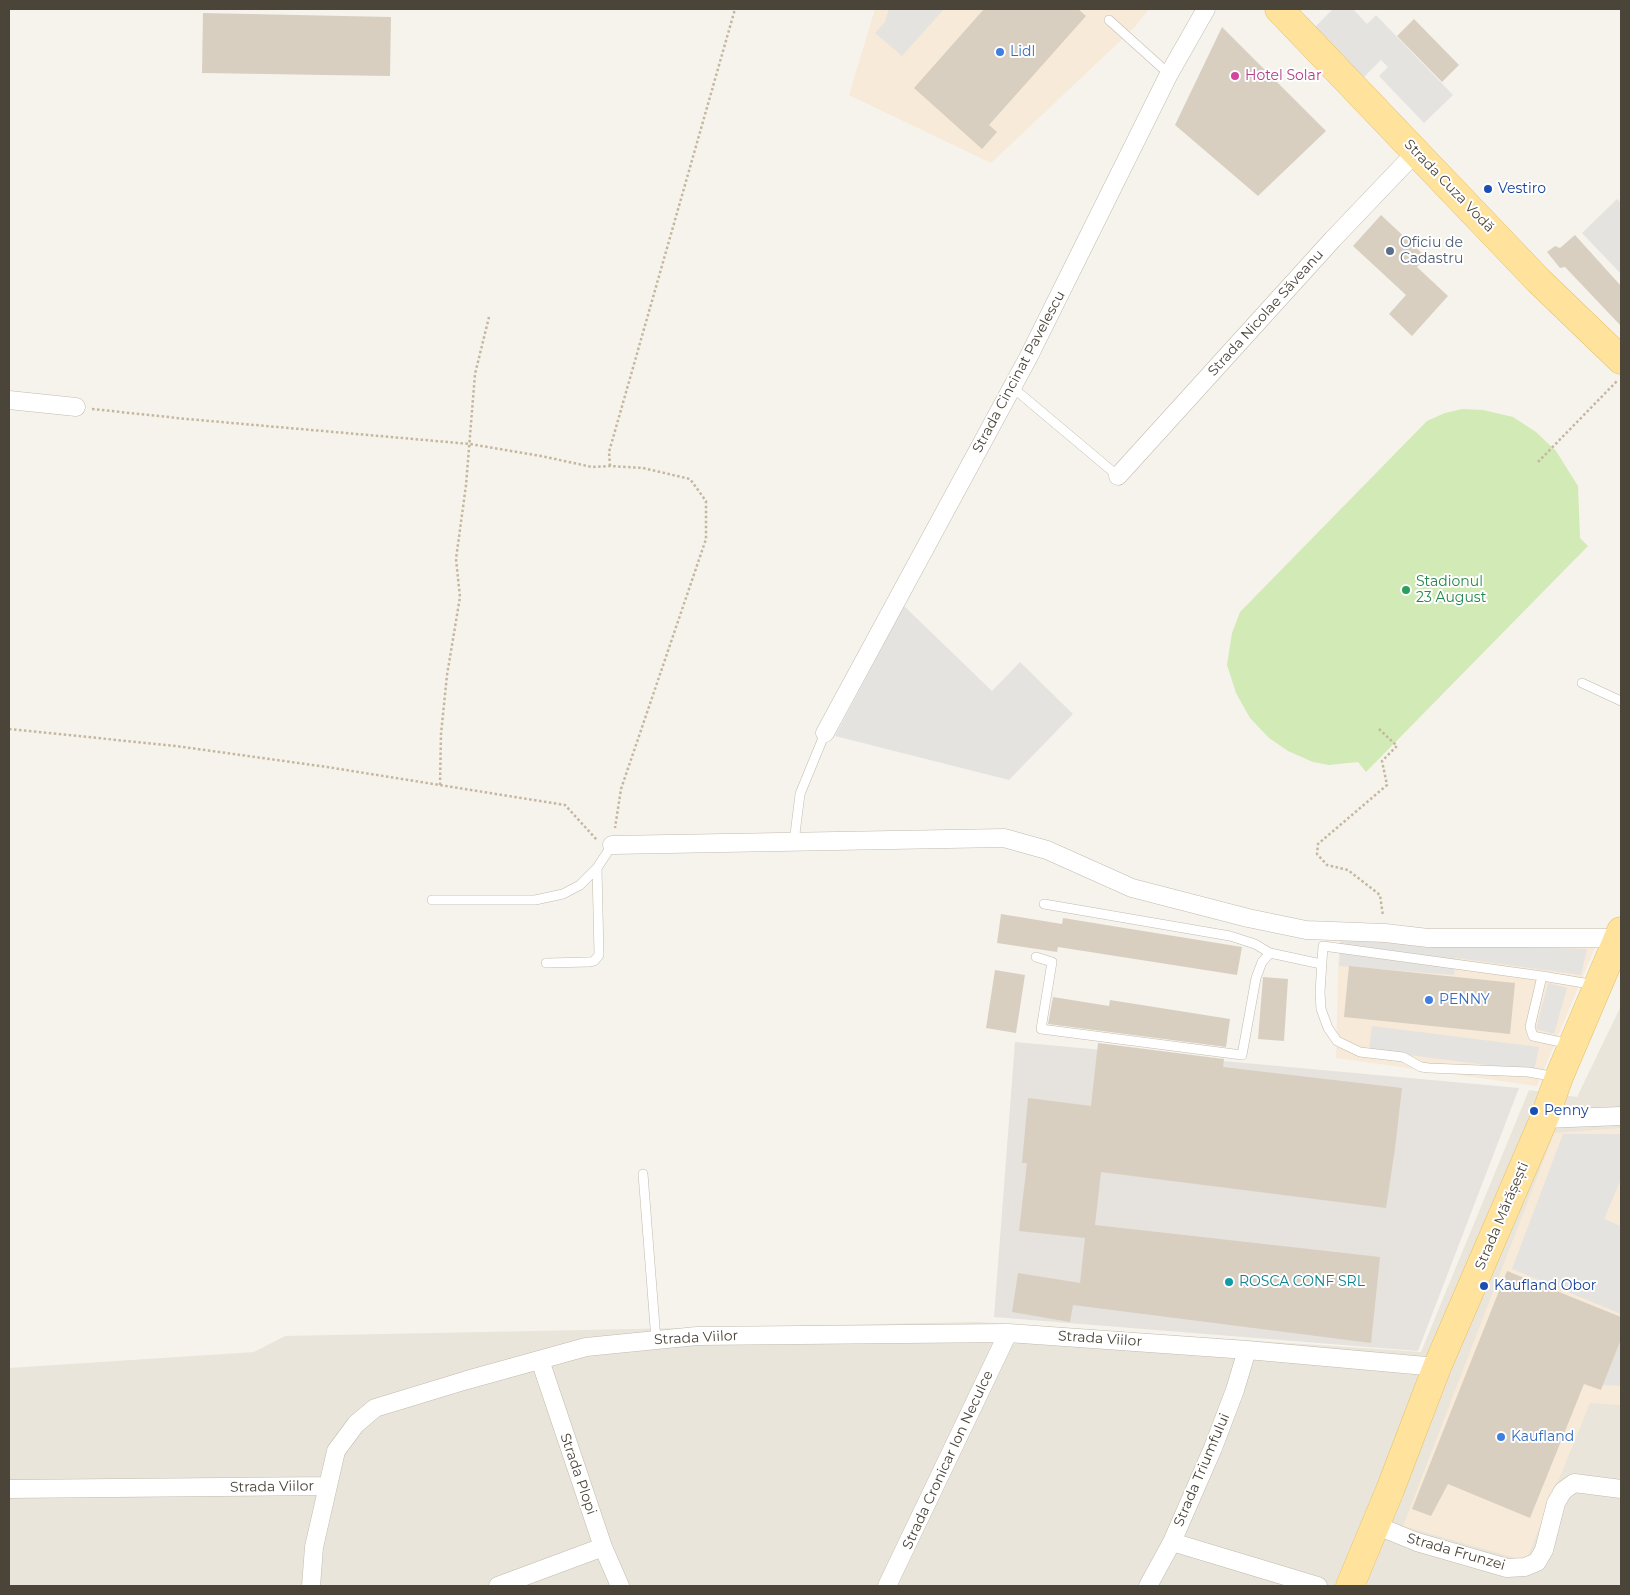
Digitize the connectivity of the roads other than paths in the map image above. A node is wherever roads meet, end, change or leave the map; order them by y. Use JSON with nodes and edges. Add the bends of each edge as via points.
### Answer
{"nodes":[{"id":1,"x":1206,"y":9,"type":"edge"},
{"id":2,"x":1279,"y":9,"type":"edge"},
{"id":3,"x":1110,"y":20,"type":"dead end"},
{"id":4,"x":1169,"y":74,"type":"junction"},
{"id":5,"x":1416,"y":152,"type":"junction"},
{"id":6,"x":1621,"y":360,"type":"edge"},
{"id":7,"x":1012,"y":387,"type":"junction"},
{"id":8,"x":9,"y":400,"type":"edge"},
{"id":9,"x":76,"y":407,"type":"road end"},
{"id":10,"x":1118,"y":476,"type":"joint"},
{"id":11,"x":1582,"y":683,"type":"dead end"},
{"id":12,"x":1621,"y":700,"type":"edge"},
{"id":13,"x":825,"y":733,"type":"joint"},
{"id":14,"x":794,"y":842,"type":"junction"},
{"id":15,"x":612,"y":845,"type":"joint"},
{"id":16,"x":596,"y":868,"type":"junction"},
{"id":17,"x":432,"y":900,"type":"dead end"},
{"id":18,"x":1044,"y":904,"type":"dead end"},
{"id":19,"x":1620,"y":935,"type":"edge"},
{"id":20,"x":1324,"y":939,"type":"junction"},
{"id":21,"x":1270,"y":953,"type":"junction"},
{"id":22,"x":1036,"y":957,"type":"dead end"},
{"id":23,"x":546,"y":962,"type":"dead end"},
{"id":24,"x":1321,"y":964,"type":"junction"},
{"id":25,"x":1542,"y":976,"type":"junction"},
{"id":26,"x":1598,"y":986,"type":"junction"},
{"id":27,"x":1573,"y":1045,"type":"junction"},
{"id":28,"x":1559,"y":1078,"type":"junction"},
{"id":29,"x":1621,"y":1116,"type":"edge"},
{"id":30,"x":1544,"y":1120,"type":"junction"},
{"id":31,"x":643,"y":1174,"type":"dead end"},
{"id":32,"x":1008,"y":1333,"type":"junction"},
{"id":33,"x":656,"y":1340,"type":"junction"},
{"id":34,"x":1248,"y":1350,"type":"junction"},
{"id":35,"x":540,"y":1360,"type":"junction"},
{"id":36,"x":1437,"y":1367,"type":"junction"},
{"id":37,"x":327,"y":1486,"type":"junction"},
{"id":38,"x":1621,"y":1489,"type":"edge"},
{"id":39,"x":9,"y":1490,"type":"edge"},
{"id":40,"x":1375,"y":1525,"type":"junction"},
{"id":41,"x":1172,"y":1542,"type":"junction"},
{"id":42,"x":603,"y":1546,"type":"junction"},
{"id":43,"x":311,"y":1586,"type":"edge"},
{"id":44,"x":498,"y":1586,"type":"edge"},
{"id":45,"x":620,"y":1586,"type":"edge"},
{"id":46,"x":887,"y":1586,"type":"edge"},
{"id":47,"x":1148,"y":1586,"type":"edge"},
{"id":48,"x":1318,"y":1586,"type":"edge"},
{"id":49,"x":1350,"y":1586,"type":"edge"}],
"edges":[{"from":1,"to":4,"type":"street","name":"Strada Cincinat Pavelescu"},
{"from":2,"to":5,"type":"main road","name":"Strada Cuza Vodă"},
{"from":3,"to":4,"type":"lane"},
{"from":4,"to":7,"type":"street","name":"Strada Cincinat Pavelescu"},
{"from":5,"to":6,"type":"main road","name":"Strada Cuza Vodă","via":[[1539,281]]},
{"from":5,"to":10,"type":"street","name":"Strada Nicolae Săveanu","via":[[1332,239]]},
{"from":7,"to":10,"type":"lane"},
{"from":7,"to":13,"type":"street","name":"Strada Cincinat Pavelescu"},
{"from":8,"to":9,"type":"street"},
{"from":11,"to":12,"type":"lane"},
{"from":13,"to":14,"type":"lane","via":[[800,794]]},
{"from":14,"to":15,"type":"street"},
{"from":14,"to":20,"type":"street","via":[[1004,838],[1047,850],[1132,888],[1306,930]]},
{"from":15,"to":16,"type":"lane"},
{"from":16,"to":17,"type":"lane","via":[[580,885],[564,894],[535,900]]},
{"from":16,"to":23,"type":"lane","via":[[599,955],[590,962]]},
{"from":18,"to":21,"type":"lane","via":[[1230,936]]},
{"from":19,"to":20,"type":"street","via":[[1428,938],[1385,933]]},
{"from":19,"to":26,"type":"main road","name":"Strada Mărășești"},
{"from":20,"to":24,"type":"lane"},
{"from":20,"to":25,"type":"lane"},
{"from":21,"to":22,"type":"lane","via":[[1262,962],[1256,978],[1242,1055],[1041,1029],[1052,962]]},
{"from":21,"to":24,"type":"lane"},
{"from":24,"to":28,"type":"lane","via":[[1320,1009],[1337,1041],[1360,1052],[1403,1058],[1421,1067],[1528,1072]]},
{"from":25,"to":26,"type":"lane"},
{"from":25,"to":27,"type":"lane","via":[[1530,1027],[1533,1036]]},
{"from":26,"to":27,"type":"main road","name":"Strada Mărășești"},
{"from":27,"to":28,"type":"main road","name":"Strada Mărășești"},
{"from":28,"to":30,"type":"main road","name":"Strada Mărășești"},
{"from":29,"to":30,"type":"street"},
{"from":30,"to":36,"type":"main road","name":"Strada Mărășești"},
{"from":31,"to":33,"type":"lane"},
{"from":32,"to":33,"type":"street","name":"Strada Viilor","via":[[697,1336]]},
{"from":32,"to":34,"type":"street","name":"Strada Viilor"},
{"from":32,"to":46,"type":"street","name":"Strada Cronicar Ion Neculce"},
{"from":33,"to":35,"type":"street","name":"Strada Viilor","via":[[586,1347]]},
{"from":34,"to":36,"type":"street","name":"Strada Viilor"},
{"from":34,"to":41,"type":"street","name":"Strada Triumfului","via":[[1213,1448]]},
{"from":35,"to":37,"type":"street","name":"Strada Viilor","via":[[375,1408],[356,1424],[336,1450]]},
{"from":35,"to":42,"type":"street","name":"Strada Plopi"},
{"from":36,"to":40,"type":"main road","name":"Strada Mărășești"},
{"from":37,"to":39,"type":"street","name":"Strada Viilor"},
{"from":37,"to":43,"type":"street","via":[[314,1547]]},
{"from":38,"to":40,"type":"street","name":"Strada Frunzei","via":[[1574,1483],[1563,1491],[1556,1503],[1544,1550],[1537,1562],[1525,1567],[1507,1568],[1417,1542]]},
{"from":40,"to":49,"type":"main road","name":"Strada Mărășești"},
{"from":41,"to":47,"type":"street","name":"Strada Triumfului"},
{"from":41,"to":48,"type":"street"},
{"from":42,"to":44,"type":"street"},
{"from":42,"to":45,"type":"street","name":"Strada Plopi"}]}
